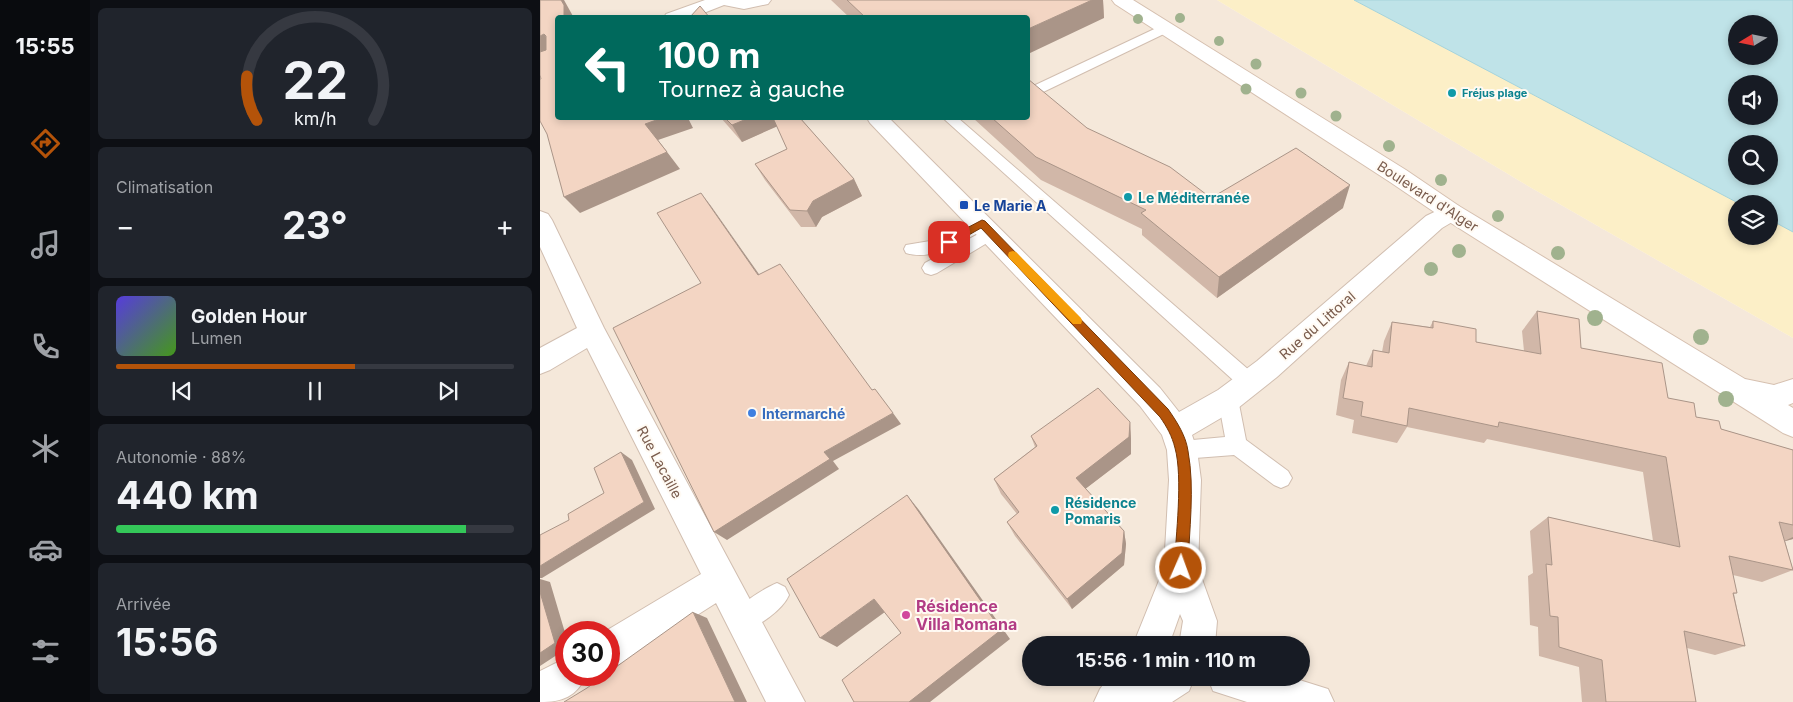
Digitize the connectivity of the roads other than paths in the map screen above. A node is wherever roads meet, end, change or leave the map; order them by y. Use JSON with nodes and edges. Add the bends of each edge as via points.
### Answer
{"nodes":[{"id":1,"x":724,"y":0,"type":"edge"},
{"id":2,"x":762,"y":0,"type":"edge"},
{"id":3,"x":1120,"y":0,"type":"edge"},
{"id":4,"x":774,"y":14,"type":"dead end"},
{"id":5,"x":682,"y":15,"type":"edge"},
{"id":6,"x":1165,"y":28,"type":"junction"},
{"id":7,"x":1034,"y":92,"type":"edge"},
{"id":8,"x":879,"y":120,"type":"edge"},
{"id":9,"x":952,"y":120,"type":"edge"},
{"id":10,"x":1451,"y":212,"type":"junction"},
{"id":11,"x":540,"y":220,"type":"edge"},
{"id":12,"x":986,"y":228,"type":"junction"},
{"id":13,"x":912,"y":249,"type":"dead end"},
{"id":14,"x":931,"y":268,"type":"dead end"},
{"id":15,"x":592,"y":332,"type":"junction"},
{"id":16,"x":540,"y":362,"type":"edge"},
{"id":17,"x":1250,"y":383,"type":"junction"},
{"id":18,"x":1737,"y":389,"type":"junction"},
{"id":19,"x":1793,"y":392,"type":"edge"},
{"id":20,"x":1228,"y":400,"type":"junction"},
{"id":21,"x":1793,"y":418,"type":"edge"},
{"id":22,"x":1793,"y":424,"type":"edge"},
{"id":23,"x":1178,"y":439,"type":"junction"},
{"id":24,"x":1237,"y":445,"type":"junction"},
{"id":25,"x":1281,"y":478,"type":"dead end"},
{"id":26,"x":1181,"y":568,"type":"junction"},
{"id":27,"x":722,"y":580,"type":"junction"},
{"id":28,"x":777,"y":595,"type":"dead end"},
{"id":29,"x":742,"y":621,"type":"junction"},
{"id":30,"x":1155,"y":636,"type":"edge"},
{"id":31,"x":1198,"y":636,"type":"edge"},
{"id":32,"x":620,"y":643,"type":"edge"},
{"id":33,"x":555,"y":683,"type":"edge"},
{"id":34,"x":1124,"y":686,"type":"edge"},
{"id":35,"x":1163,"y":686,"type":"edge"},
{"id":36,"x":1256,"y":686,"type":"edge"},
{"id":37,"x":540,"y":692,"type":"edge"},
{"id":38,"x":786,"y":702,"type":"edge"},
{"id":39,"x":1113,"y":702,"type":"edge"},
{"id":40,"x":1138,"y":702,"type":"edge"},
{"id":41,"x":1315,"y":702,"type":"edge"}],
"edges":[{"from":1,"to":2,"type":"street","via":[[744,4]]},
{"from":1,"to":5,"type":"street"},
{"from":2,"to":4,"type":"street"},
{"from":3,"to":6,"type":"street","name":"Boulevard d'Alger"},
{"from":6,"to":7,"type":"lane"},
{"from":6,"to":10,"type":"street","name":"Boulevard d'Alger"},
{"from":8,"to":12,"type":"street"},
{"from":9,"to":17,"type":"lane"},
{"from":10,"to":17,"type":"street","name":"Rue du Littoral","via":[[1434,222]]},
{"from":10,"to":18,"type":"street","name":"Boulevard d'Alger"},
{"from":11,"to":15,"type":"street","name":"Rue Lacaille"},
{"from":12,"to":13,"type":"lane","via":[[939,246]]},
{"from":12,"to":14,"type":"lane"},
{"from":12,"to":23,"type":"street","via":[[1150,397]]},
{"from":15,"to":16,"type":"street"},
{"from":15,"to":27,"type":"street","name":"Rue Lacaille"},
{"from":17,"to":20,"type":"street","name":"Rue du Littoral"},
{"from":18,"to":19,"type":"street","name":"Boulevard d'Alger","via":[[1774,397]]},
{"from":18,"to":22,"type":"street","name":"Boulevard d'Alger"},
{"from":19,"to":21,"type":"street","via":[[1788,404]]},
{"from":20,"to":23,"type":"street","name":"Rue du Littoral"},
{"from":20,"to":24,"type":"lane"},
{"from":23,"to":24,"type":"lane"},
{"from":23,"to":26,"type":"street","via":[[1184,480]]},
{"from":24,"to":25,"type":"lane"},
{"from":26,"to":30,"type":"street"},
{"from":26,"to":31,"type":"street","via":[[1200,621]]},
{"from":27,"to":29,"type":"street","name":"Rue Lacaille"},
{"from":27,"to":32,"type":"street"},
{"from":28,"to":29,"type":"lane"},
{"from":29,"to":38,"type":"street","name":"Rue Lacaille"},
{"from":33,"to":37,"type":"street"},
{"from":34,"to":39,"type":"street"},
{"from":35,"to":40,"type":"street"},
{"from":36,"to":41,"type":"street"}]}
